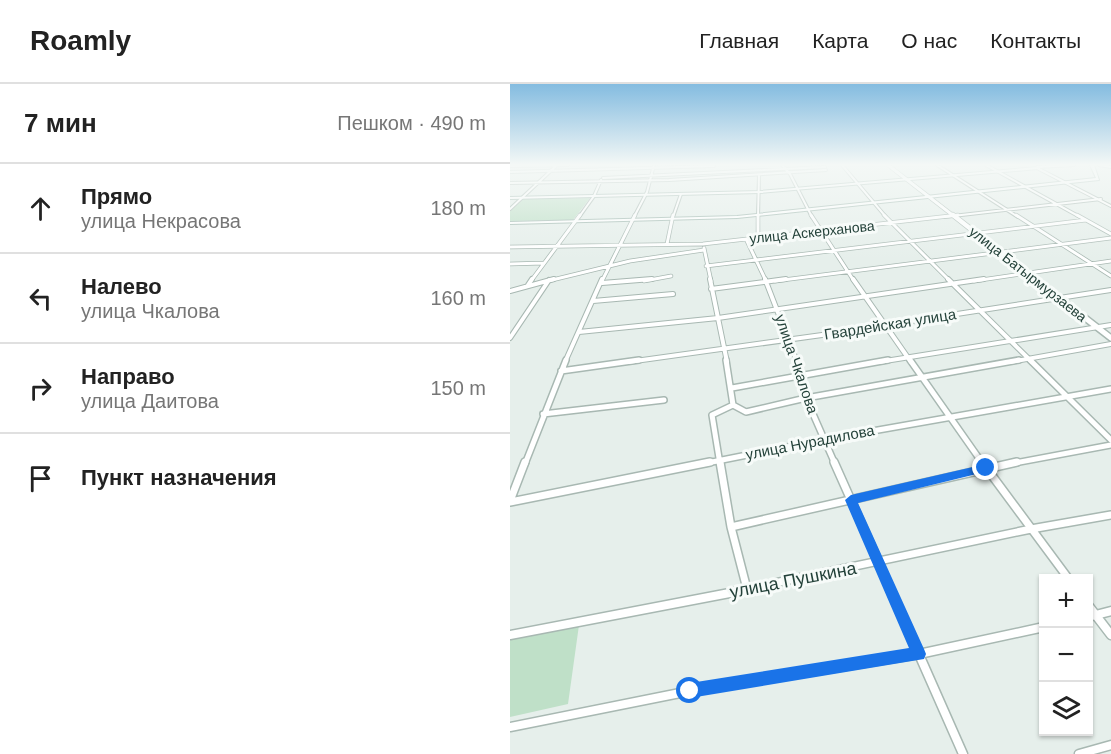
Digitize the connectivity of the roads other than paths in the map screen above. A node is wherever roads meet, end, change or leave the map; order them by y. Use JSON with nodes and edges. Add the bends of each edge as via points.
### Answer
{"nodes":[{"id":1,"x":524,"y":196,"type":"edge"},
{"id":2,"x":593,"y":196,"type":"edge"},
{"id":3,"x":645,"y":196,"type":"edge"},
{"id":4,"x":680,"y":196,"type":"edge"},
{"id":5,"x":760,"y":196,"type":"edge"},
{"id":6,"x":802,"y":196,"type":"edge"},
{"id":7,"x":868,"y":196,"type":"edge"},
{"id":8,"x":934,"y":196,"type":"edge"},
{"id":9,"x":985,"y":196,"type":"edge"},
{"id":10,"x":1041,"y":196,"type":"edge"},
{"id":11,"x":1095,"y":196,"type":"edge"},
{"id":12,"x":927,"y":197,"type":"junction"},
{"id":13,"x":1101,"y":199,"type":"junction"},
{"id":14,"x":873,"y":202,"type":"junction"},
{"id":15,"x":1057,"y":205,"type":"junction"},
{"id":16,"x":1111,"y":206,"type":"edge"},
{"id":17,"x":510,"y":209,"type":"edge"},
{"id":18,"x":807,"y":209,"type":"junction"},
{"id":19,"x":1008,"y":211,"type":"junction"},
{"id":20,"x":759,"y":215,"type":"junction"},
{"id":21,"x":953,"y":216,"type":"junction"},
{"id":22,"x":672,"y":219,"type":"junction"},
{"id":23,"x":631,"y":220,"type":"junction"},
{"id":24,"x":1086,"y":220,"type":"junction"},
{"id":25,"x":575,"y":221,"type":"junction"},
{"id":26,"x":510,"y":223,"type":"edge"},
{"id":27,"x":891,"y":223,"type":"junction"},
{"id":28,"x":1033,"y":227,"type":"junction"},
{"id":29,"x":820,"y":231,"type":"junction"},
{"id":30,"x":1105,"y":231,"type":"joint"},
{"id":31,"x":975,"y":234,"type":"junction"},
{"id":32,"x":1111,"y":234,"type":"edge"},
{"id":33,"x":758,"y":238,"type":"junction"},
{"id":34,"x":748,"y":239,"type":"junction"},
{"id":35,"x":909,"y":242,"type":"junction"},
{"id":36,"x":621,"y":244,"type":"junction"},
{"id":37,"x":667,"y":244,"type":"junction"},
{"id":38,"x":703,"y":244,"type":"junction"},
{"id":39,"x":1061,"y":244,"type":"junction"},
{"id":40,"x":557,"y":246,"type":"junction"},
{"id":41,"x":510,"y":247,"type":"edge"},
{"id":42,"x":704,"y":250,"type":"junction"},
{"id":43,"x":833,"y":251,"type":"junction"},
{"id":44,"x":999,"y":252,"type":"junction"},
{"id":45,"x":756,"y":260,"type":"junction"},
{"id":46,"x":929,"y":261,"type":"junction"},
{"id":47,"x":1111,"y":261,"type":"edge"},
{"id":48,"x":544,"y":263,"type":"junction"},
{"id":49,"x":510,"y":264,"type":"edge"},
{"id":50,"x":1092,"y":264,"type":"junction"},
{"id":51,"x":609,"y":265,"type":"junction"},
{"id":52,"x":706,"y":266,"type":"junction"},
{"id":53,"x":848,"y":272,"type":"junction"},
{"id":54,"x":1026,"y":273,"type":"junction"},
{"id":55,"x":671,"y":276,"type":"dead end"},
{"id":56,"x":1111,"y":276,"type":"edge"},
{"id":57,"x":549,"y":280,"type":"junction"},
{"id":58,"x":766,"y":282,"type":"junction"},
{"id":59,"x":602,"y":283,"type":"junction"},
{"id":60,"x":952,"y":284,"type":"junction"},
{"id":61,"x":527,"y":286,"type":"junction"},
{"id":62,"x":711,"y":289,"type":"junction"},
{"id":63,"x":1111,"y":290,"type":"edge"},
{"id":64,"x":510,"y":291,"type":"edge"},
{"id":65,"x":674,"y":294,"type":"dead end"},
{"id":66,"x":865,"y":296,"type":"junction"},
{"id":67,"x":1058,"y":297,"type":"junction"},
{"id":68,"x":593,"y":302,"type":"junction"},
{"id":69,"x":778,"y":309,"type":"junction"},
{"id":70,"x":978,"y":309,"type":"junction"},
{"id":71,"x":718,"y":318,"type":"junction"},
{"id":72,"x":885,"y":325,"type":"junction"},
{"id":73,"x":1111,"y":325,"type":"edge"},
{"id":74,"x":1096,"y":327,"type":"junction"},
{"id":75,"x":579,"y":332,"type":"junction"},
{"id":76,"x":510,"y":338,"type":"edge"},
{"id":77,"x":1111,"y":338,"type":"edge"},
{"id":78,"x":789,"y":340,"type":"junction"},
{"id":79,"x":1011,"y":342,"type":"junction"},
{"id":80,"x":1111,"y":345,"type":"edge"},
{"id":81,"x":723,"y":349,"type":"junction"},
{"id":82,"x":908,"y":358,"type":"junction"},
{"id":83,"x":1028,"y":358,"type":"junction"},
{"id":84,"x":561,"y":371,"type":"junction"},
{"id":85,"x":802,"y":374,"type":"junction"},
{"id":86,"x":922,"y":378,"type":"junction"},
{"id":87,"x":732,"y":388,"type":"junction"},
{"id":88,"x":1111,"y":389,"type":"edge"},
{"id":89,"x":1068,"y":395,"type":"junction"},
{"id":90,"x":806,"y":398,"type":"junction"},
{"id":91,"x":664,"y":400,"type":"dead end"},
{"id":92,"x":733,"y":405,"type":"junction"},
{"id":93,"x":543,"y":414,"type":"junction"},
{"id":94,"x":949,"y":416,"type":"junction"},
{"id":95,"x":824,"y":439,"type":"junction"},
{"id":96,"x":1111,"y":440,"type":"edge"},
{"id":97,"x":1111,"y":445,"type":"edge"},
{"id":98,"x":718,"y":460,"type":"junction"},
{"id":99,"x":986,"y":468,"type":"junction"},
{"id":100,"x":851,"y":500,"type":"junction"},
{"id":101,"x":510,"y":501,"type":"edge"},
{"id":102,"x":1111,"y":515,"type":"edge"},
{"id":103,"x":731,"y":527,"type":"junction"},
{"id":104,"x":1031,"y":529,"type":"junction"},
{"id":105,"x":879,"y":563,"type":"junction"},
{"id":106,"x":1064,"y":574,"type":"edge"},
{"id":107,"x":747,"y":589,"type":"junction"},
{"id":108,"x":1111,"y":611,"type":"edge"},
{"id":109,"x":1093,"y":616,"type":"edge"},
{"id":110,"x":1093,"y":617,"type":"edge"},
{"id":111,"x":1039,"y":628,"type":"edge"},
{"id":112,"x":510,"y":635,"type":"edge"},
{"id":113,"x":1111,"y":635,"type":"edge"},
{"id":114,"x":919,"y":654,"type":"junction"},
{"id":115,"x":510,"y":727,"type":"edge"},
{"id":116,"x":1111,"y":745,"type":"edge"},
{"id":117,"x":963,"y":754,"type":"edge"},
{"id":118,"x":1078,"y":754,"type":"edge"}],
"edges":[{"from":1,"to":17,"type":"street"},
{"from":2,"to":25,"type":"street"},
{"from":3,"to":23,"type":"street"},
{"from":4,"to":22,"type":"street"},
{"from":5,"to":20,"type":"street"},
{"from":6,"to":18,"type":"street"},
{"from":7,"to":14,"type":"street"},
{"from":8,"to":12,"type":"main road"},
{"from":9,"to":19,"type":"street"},
{"from":10,"to":15,"type":"street"},
{"from":11,"to":13,"type":"street"},
{"from":12,"to":14,"type":"main road"},
{"from":12,"to":21,"type":"street","name":"улица Батырмурзаева"},
{"from":13,"to":15,"type":"street","name":"улица Аскерханова"},
{"from":13,"to":16,"type":"street"},
{"from":14,"to":18,"type":"main road"},
{"from":14,"to":27,"type":"street"},
{"from":15,"to":19,"type":"street","name":"улица Аскерханова"},
{"from":15,"to":24,"type":"street"},
{"from":18,"to":20,"type":"main road"},
{"from":18,"to":29,"type":"street"},
{"from":19,"to":21,"type":"street","name":"улица Аскерханова"},
{"from":19,"to":28,"type":"street"},
{"from":20,"to":22,"type":"main road"},
{"from":20,"to":33,"type":"street"},
{"from":21,"to":27,"type":"street","name":"улица Аскерханова"},
{"from":21,"to":31,"type":"street","name":"улица Батырмурзаева"},
{"from":22,"to":23,"type":"main road"},
{"from":22,"to":37,"type":"street"},
{"from":23,"to":25,"type":"main road"},
{"from":23,"to":36,"type":"street"},
{"from":24,"to":28,"type":"street"},
{"from":24,"to":30,"type":"street"},
{"from":25,"to":26,"type":"main road"},
{"from":25,"to":40,"type":"street"},
{"from":27,"to":29,"type":"street","name":"улица Аскерханова"},
{"from":27,"to":35,"type":"street"},
{"from":28,"to":31,"type":"street"},
{"from":28,"to":39,"type":"street"},
{"from":29,"to":33,"type":"street","name":"улица Аскерханова"},
{"from":29,"to":43,"type":"street"},
{"from":30,"to":32,"type":"street"},
{"from":31,"to":35,"type":"street"},
{"from":31,"to":44,"type":"street","name":"улица Батырмурзаева"},
{"from":32,"to":39,"type":"street"},
{"from":33,"to":34,"type":"street","name":"улица Аскерханова"},
{"from":34,"to":38,"type":"street","name":"улица Аскерханова"},
{"from":34,"to":45,"type":"street","name":"улица Чкалова"},
{"from":35,"to":43,"type":"street"},
{"from":35,"to":46,"type":"street"},
{"from":36,"to":37,"type":"street","name":"улица Аскерханова"},
{"from":36,"to":40,"type":"street","name":"улица Аскерханова"},
{"from":36,"to":51,"type":"street"},
{"from":37,"to":38,"type":"street","name":"улица Аскерханова"},
{"from":38,"to":42,"type":"street"},
{"from":39,"to":44,"type":"street"},
{"from":39,"to":50,"type":"street"},
{"from":40,"to":41,"type":"street","name":"улица Аскерханова"},
{"from":40,"to":48,"type":"street"},
{"from":42,"to":51,"type":"street"},
{"from":42,"to":52,"type":"street"},
{"from":43,"to":45,"type":"street"},
{"from":43,"to":53,"type":"street"},
{"from":44,"to":46,"type":"street"},
{"from":44,"to":54,"type":"street","name":"улица Батырмурзаева"},
{"from":45,"to":52,"type":"street"},
{"from":45,"to":58,"type":"street","name":"улица Чкалова"},
{"from":46,"to":53,"type":"street"},
{"from":46,"to":60,"type":"street"},
{"from":47,"to":50,"type":"street"},
{"from":48,"to":49,"type":"street"},
{"from":48,"to":61,"type":"street"},
{"from":50,"to":54,"type":"street"},
{"from":50,"to":56,"type":"street"},
{"from":51,"to":57,"type":"street"},
{"from":51,"to":59,"type":"street"},
{"from":52,"to":62,"type":"street"},
{"from":53,"to":58,"type":"street"},
{"from":53,"to":66,"type":"street"},
{"from":54,"to":60,"type":"street"},
{"from":54,"to":67,"type":"street","name":"улица Батырмурзаева"},
{"from":55,"to":59,"type":"street"},
{"from":57,"to":61,"type":"street"},
{"from":57,"to":76,"type":"street"},
{"from":58,"to":62,"type":"street"},
{"from":58,"to":69,"type":"street","name":"улица Чкалова"},
{"from":59,"to":68,"type":"street"},
{"from":60,"to":66,"type":"street"},
{"from":60,"to":70,"type":"street"},
{"from":61,"to":64,"type":"street"},
{"from":62,"to":71,"type":"street"},
{"from":63,"to":67,"type":"street","name":"Гвардейская улица"},
{"from":65,"to":68,"type":"street"},
{"from":66,"to":69,"type":"street"},
{"from":66,"to":72,"type":"street"},
{"from":67,"to":70,"type":"street","name":"Гвардейская улица"},
{"from":67,"to":74,"type":"street","name":"улица Батырмурзаева"},
{"from":68,"to":75,"type":"street"},
{"from":69,"to":71,"type":"street"},
{"from":69,"to":78,"type":"street","name":"улица Чкалова"},
{"from":70,"to":72,"type":"street","name":"Гвардейская улица"},
{"from":70,"to":79,"type":"street"},
{"from":71,"to":75,"type":"street"},
{"from":71,"to":81,"type":"street"},
{"from":72,"to":78,"type":"street","name":"Гвардейская улица"},
{"from":72,"to":82,"type":"street"},
{"from":73,"to":74,"type":"street"},
{"from":74,"to":77,"type":"street","name":"улица Батырмурзаева"},
{"from":74,"to":79,"type":"street"},
{"from":75,"to":84,"type":"street"},
{"from":78,"to":81,"type":"street","name":"Гвардейская улица"},
{"from":78,"to":85,"type":"street","name":"улица Чкалова"},
{"from":79,"to":82,"type":"street"},
{"from":79,"to":83,"type":"street"},
{"from":80,"to":83,"type":"street"},
{"from":81,"to":84,"type":"street","name":"Гвардейская улица"},
{"from":81,"to":87,"type":"street"},
{"from":82,"to":85,"type":"street"},
{"from":82,"to":86,"type":"street"},
{"from":83,"to":86,"type":"street"},
{"from":83,"to":89,"type":"street"},
{"from":84,"to":93,"type":"street"},
{"from":85,"to":87,"type":"street"},
{"from":85,"to":90,"type":"street","name":"улица Чкалова"},
{"from":86,"to":90,"type":"street"},
{"from":86,"to":94,"type":"street"},
{"from":87,"to":92,"type":"street"},
{"from":88,"to":89,"type":"street","name":"улица Нурадилова"},
{"from":89,"to":94,"type":"street","name":"улица Нурадилова"},
{"from":89,"to":96,"type":"street"},
{"from":90,"to":92,"type":"street","via":[[746,412]]},
{"from":90,"to":95,"type":"street","name":"улица Чкалова"},
{"from":91,"to":93,"type":"street"},
{"from":92,"to":98,"type":"street","via":[[712,416]]},
{"from":93,"to":101,"type":"street"},
{"from":94,"to":95,"type":"street","name":"улица Нурадилова"},
{"from":94,"to":99,"type":"street"},
{"from":95,"to":98,"type":"street","name":"улица Нурадилова"},
{"from":95,"to":100,"type":"street","name":"улица Чкалова"},
{"from":97,"to":99,"type":"street"},
{"from":98,"to":101,"type":"street","name":"улица Нурадилова"},
{"from":98,"to":103,"type":"street"},
{"from":99,"to":100,"type":"street"},
{"from":99,"to":104,"type":"street"},
{"from":100,"to":103,"type":"street"},
{"from":100,"to":105,"type":"street","name":"улица Чкалова"},
{"from":102,"to":104,"type":"street","name":"улица Пушкина"},
{"from":103,"to":107,"type":"street"},
{"from":104,"to":105,"type":"street","name":"улица Пушкина"},
{"from":104,"to":106,"type":"street"},
{"from":105,"to":107,"type":"street","name":"улица Пушкина"},
{"from":105,"to":114,"type":"street","name":"улица Чкалова"},
{"from":107,"to":112,"type":"street","name":"улица Пушкина"},
{"from":108,"to":109,"type":"street"},
{"from":110,"to":113,"type":"street"},
{"from":111,"to":114,"type":"street"},
{"from":114,"to":115,"type":"street","via":[[690,691]]},
{"from":114,"to":117,"type":"street","name":"улица Чкалова"},
{"from":116,"to":118,"type":"street"}]}
